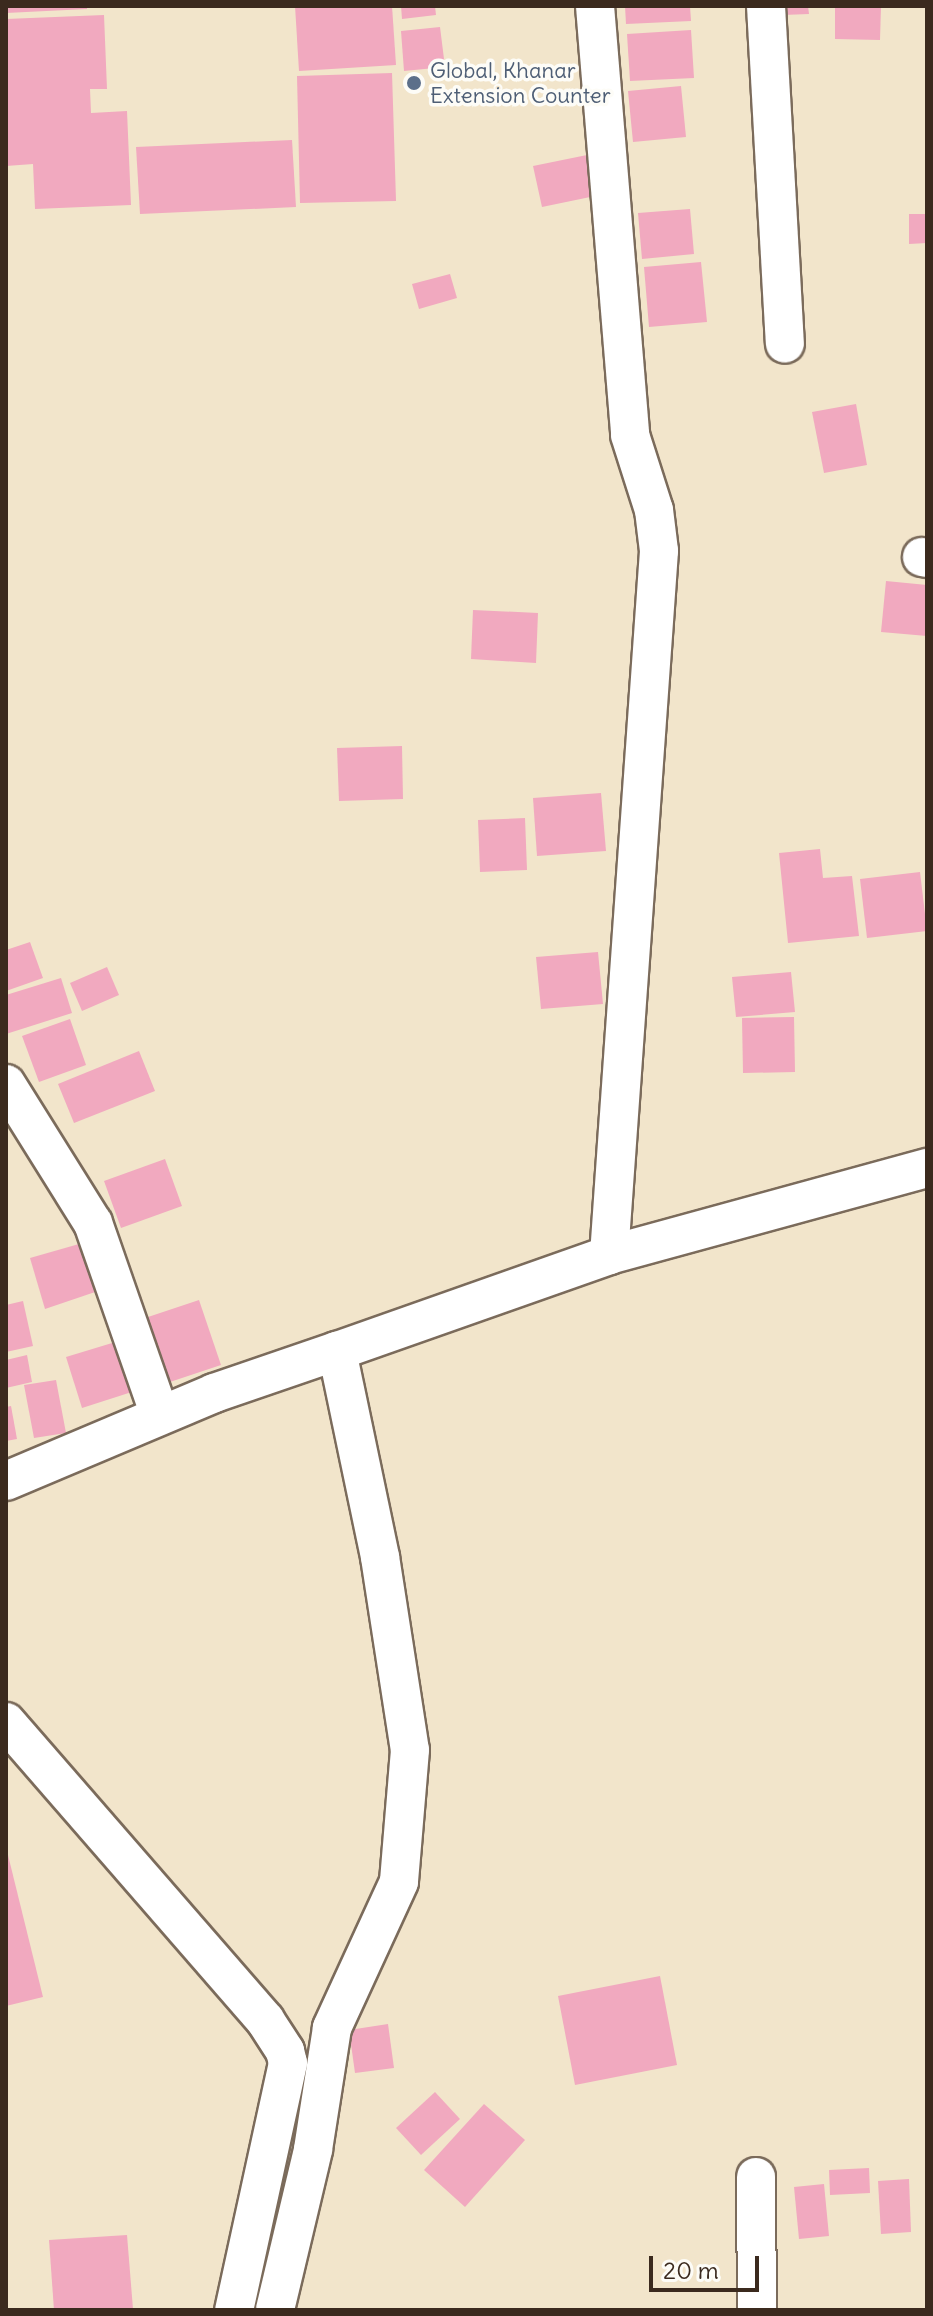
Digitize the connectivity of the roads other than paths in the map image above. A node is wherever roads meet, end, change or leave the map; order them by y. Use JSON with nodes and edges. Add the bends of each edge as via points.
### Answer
{"nodes":[{"id":1,"x":595,"y":6,"type":"edge"},
{"id":2,"x":766,"y":6,"type":"edge"},
{"id":3,"x":785,"y":343,"type":"dead end"},
{"id":4,"x":6,"y":1084,"type":"edge"},
{"id":5,"x":927,"y":1168,"type":"edge"},
{"id":6,"x":609,"y":1255,"type":"junction"},
{"id":7,"x":337,"y":1351,"type":"junction"},
{"id":8,"x":160,"y":1415,"type":"junction"},
{"id":9,"x":6,"y":1481,"type":"edge"},
{"id":10,"x":6,"y":1722,"type":"edge"},
{"id":11,"x":756,"y":2177,"type":"dead end"},
{"id":12,"x":234,"y":2310,"type":"edge"},
{"id":13,"x":275,"y":2310,"type":"edge"},
{"id":14,"x":757,"y":2310,"type":"edge"}],
"edges":[{"from":1,"to":6,"type":"street","via":[[630,435],[654,510],[659,551]]},
{"from":2,"to":3,"type":"street"},
{"from":4,"to":8,"type":"street","via":[[93,1223]]},
{"from":5,"to":6,"type":"street"},
{"from":6,"to":7,"type":"street"},
{"from":7,"to":8,"type":"street"},
{"from":7,"to":13,"type":"street","via":[[380,1557],[410,1750],[399,1882],[332,2028],[313,2150]]},
{"from":8,"to":9,"type":"street"},
{"from":10,"to":12,"type":"street","via":[[265,2020],[285,2051],[288,2063]]},
{"from":11,"to":14,"type":"street"}]}
